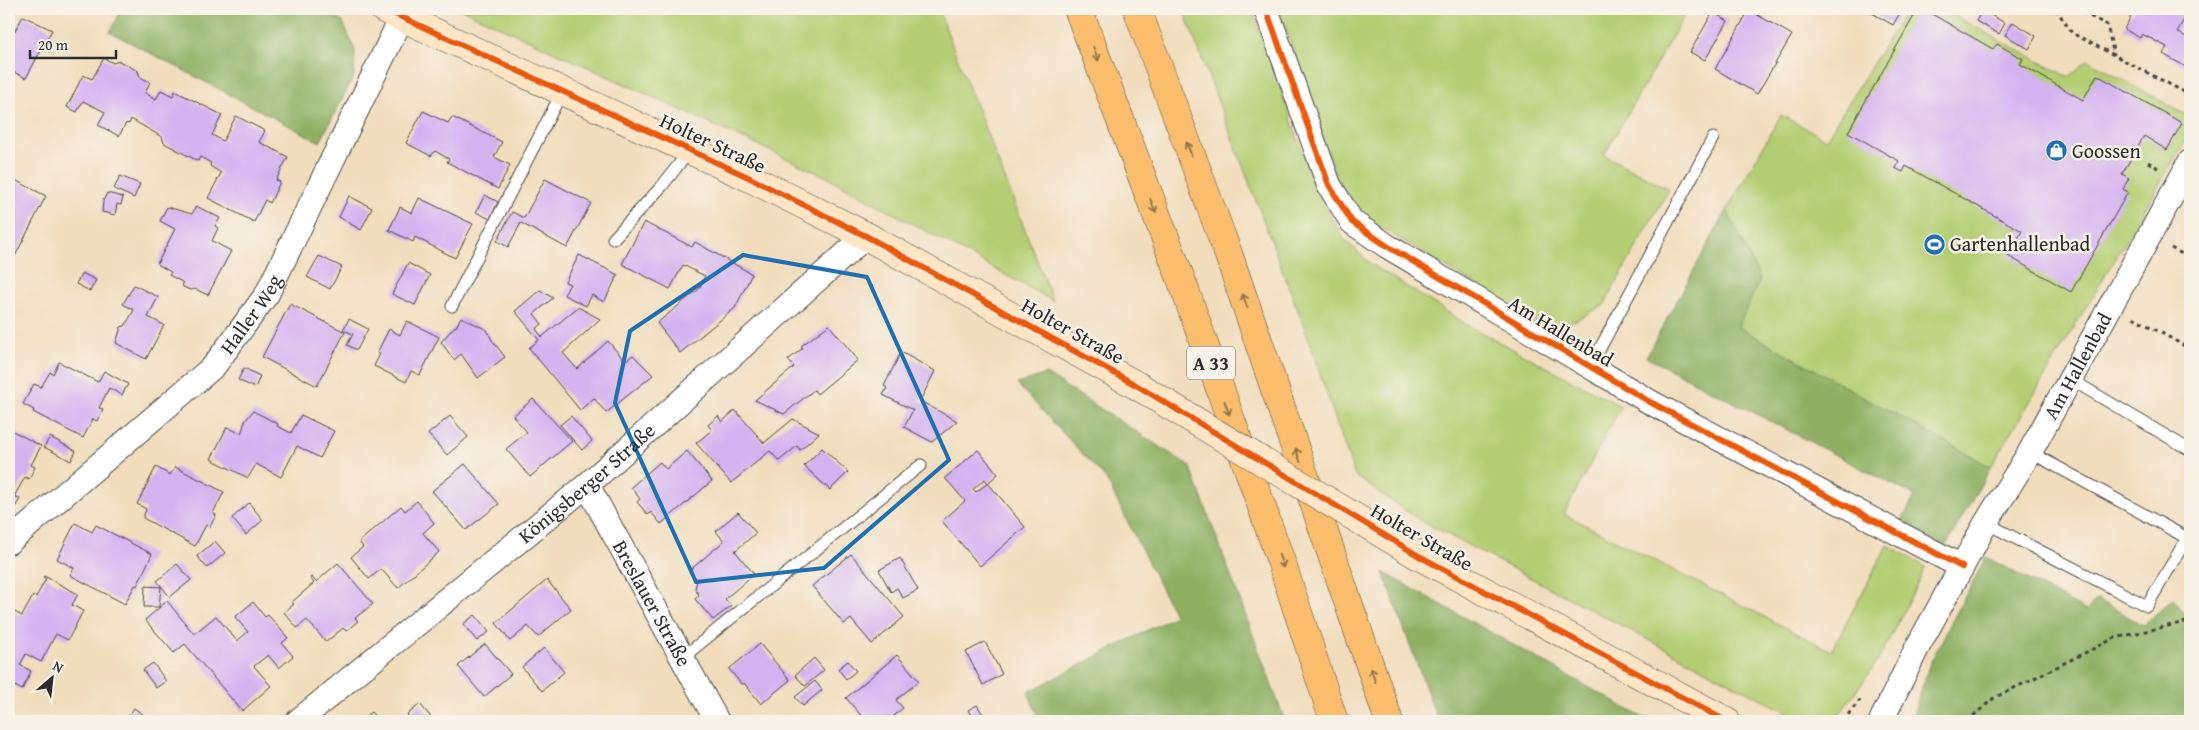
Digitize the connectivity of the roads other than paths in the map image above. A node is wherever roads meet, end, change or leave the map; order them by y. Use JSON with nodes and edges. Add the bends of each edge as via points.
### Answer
{"nodes":[{"id":1,"x":1078,"y":9,"type":"edge"},
{"id":2,"x":1137,"y":9,"type":"edge"},
{"id":3,"x":1266,"y":9,"type":"edge"},
{"id":4,"x":393,"y":13,"type":"edge"},
{"id":5,"x":562,"y":92,"type":"junction"},
{"id":6,"x":1713,"y":138,"type":"dead end"},
{"id":7,"x":690,"y":150,"type":"junction"},
{"id":8,"x":2190,"y":162,"type":"edge"},
{"id":9,"x":866,"y":236,"type":"junction"},
{"id":10,"x":613,"y":239,"type":"dead end"},
{"id":11,"x":452,"y":306,"type":"dead end"},
{"id":12,"x":1590,"y":367,"type":"junction"},
{"id":13,"x":2070,"y":379,"type":"junction"},
{"id":14,"x":2190,"y":450,"type":"edge"},
{"id":15,"x":2030,"y":452,"type":"junction"},
{"id":16,"x":921,"y":465,"type":"dead end"},
{"id":17,"x":587,"y":485,"type":"junction"},
{"id":18,"x":1986,"y":524,"type":"junction"},
{"id":19,"x":2189,"y":536,"type":"edge"},
{"id":20,"x":9,"y":542,"type":"edge"},
{"id":21,"x":1962,"y":567,"type":"junction"},
{"id":22,"x":682,"y":658,"type":"junction"},
{"id":23,"x":298,"y":721,"type":"edge"},
{"id":24,"x":717,"y":721,"type":"edge"},
{"id":25,"x":1334,"y":721,"type":"edge"},
{"id":26,"x":1389,"y":721,"type":"edge"},
{"id":27,"x":1726,"y":721,"type":"edge"},
{"id":28,"x":1882,"y":721,"type":"edge"}],
"edges":[{"from":1,"to":25,"type":"highway","number":"A 33","one_way":true,"via":[[1184,286]]},
{"from":26,"to":2,"type":"highway","number":"A 33","one_way":true,"via":[[1229,256]]},
{"from":3,"to":12,"type":"street","name":"Am Hallenbad","via":[[1329,185],[1352,222]]},
{"from":4,"to":5,"type":"street","name":"Holter Straße"},
{"from":4,"to":20,"type":"street","name":"Haller Weg","via":[[267,294],[214,366]]},
{"from":5,"to":7,"type":"street","name":"Holter Straße"},
{"from":5,"to":11,"type":"lane"},
{"from":6,"to":12,"type":"lane"},
{"from":7,"to":9,"type":"street","name":"Holter Straße"},
{"from":7,"to":10,"type":"lane"},
{"from":8,"to":13,"type":"street","name":"Am Hallenbad"},
{"from":9,"to":17,"type":"street","name":"Königsberger Straße"},
{"from":9,"to":27,"type":"street","name":"Holter Straße","bridge":true,"via":[[1136,384],[1419,556]]},
{"from":12,"to":21,"type":"street","name":"Am Hallenbad"},
{"from":13,"to":14,"type":"lane"},
{"from":13,"to":15,"type":"street","name":"Am Hallenbad"},
{"from":15,"to":18,"type":"street","name":"Am Hallenbad"},
{"from":15,"to":19,"type":"lane"},
{"from":16,"to":22,"type":"lane"},
{"from":17,"to":22,"type":"street","name":"Breslauer Straße"},
{"from":17,"to":23,"type":"street","name":"Königsberger Straße"},
{"from":18,"to":19,"type":"lane","via":[[2147,606]]},
{"from":18,"to":21,"type":"street","name":"Am Hallenbad"},
{"from":21,"to":28,"type":"street","name":"Am Hallenbad","via":[[1918,646]]},
{"from":22,"to":24,"type":"street","name":"Breslauer Straße"}]}
